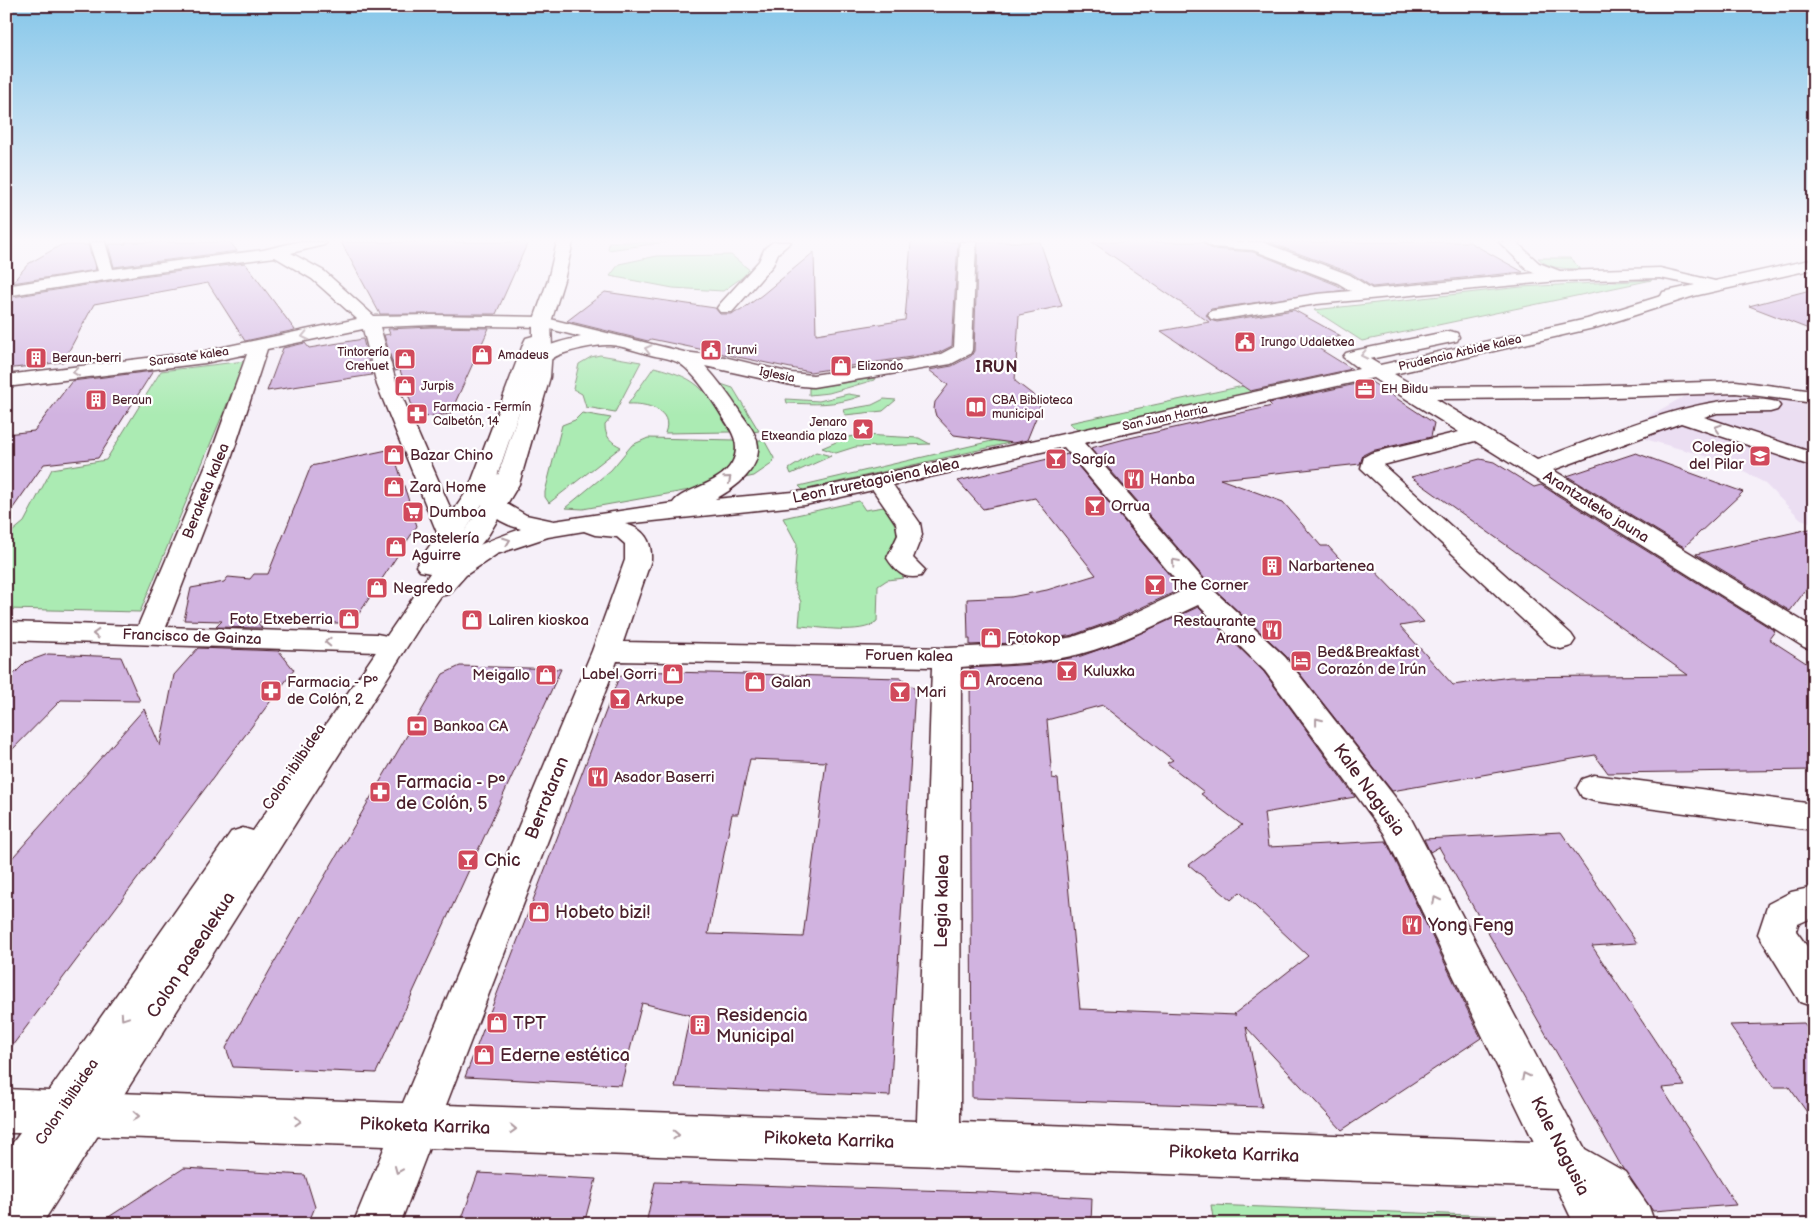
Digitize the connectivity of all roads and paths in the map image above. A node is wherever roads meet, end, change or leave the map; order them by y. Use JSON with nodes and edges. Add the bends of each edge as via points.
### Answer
{"nodes":[{"id":1,"x":345,"y":299,"type":"edge"},
{"id":2,"x":550,"y":299,"type":"edge"},
{"id":3,"x":733,"y":299,"type":"edge"},
{"id":4,"x":965,"y":299,"type":"edge"},
{"id":5,"x":1315,"y":299,"type":"edge"},
{"id":6,"x":1648,"y":299,"type":"edge"},
{"id":7,"x":1667,"y":299,"type":"edge"},
{"id":8,"x":726,"y":308,"type":"dead end"},
{"id":9,"x":1578,"y":311,"type":"junction"},
{"id":10,"x":1217,"y":315,"type":"dead end"},
{"id":11,"x":370,"y":322,"type":"junction"},
{"id":12,"x":542,"y":322,"type":"junction"},
{"id":13,"x":612,"y":340,"type":"junction"},
{"id":14,"x":259,"y":346,"type":"junction"},
{"id":15,"x":1464,"y":347,"type":"junction"},
{"id":16,"x":543,"y":355,"type":"junction"},
{"id":17,"x":684,"y":358,"type":"junction"},
{"id":18,"x":1384,"y":365,"type":"junction"},
{"id":19,"x":523,"y":371,"type":"junction"},
{"id":20,"x":6,"y":381,"type":"edge"},
{"id":21,"x":798,"y":392,"type":"dead end"},
{"id":22,"x":1411,"y":393,"type":"junction"},
{"id":23,"x":1262,"y":397,"type":"joint"},
{"id":24,"x":1814,"y":397,"type":"edge"},
{"id":25,"x":1814,"y":412,"type":"edge"},
{"id":26,"x":1681,"y":416,"type":"junction"},
{"id":27,"x":1478,"y":434,"type":"junction"},
{"id":28,"x":1069,"y":439,"type":"junction"},
{"id":29,"x":498,"y":440,"type":"junction"},
{"id":30,"x":1814,"y":460,"type":"edge"},
{"id":31,"x":1534,"y":469,"type":"junction"},
{"id":32,"x":878,"y":481,"type":"junction"},
{"id":33,"x":495,"y":506,"type":"junction"},
{"id":34,"x":652,"y":512,"type":"junction"},
{"id":35,"x":562,"y":527,"type":"junction"},
{"id":36,"x":450,"y":535,"type":"junction"},
{"id":37,"x":912,"y":570,"type":"dead end"},
{"id":38,"x":1201,"y":593,"type":"junction"},
{"id":39,"x":426,"y":603,"type":"junction"},
{"id":40,"x":10,"y":634,"type":"edge"},
{"id":41,"x":148,"y":636,"type":"junction"},
{"id":42,"x":1561,"y":640,"type":"dead end"},
{"id":43,"x":1814,"y":641,"type":"edge"},
{"id":44,"x":377,"y":643,"type":"junction"},
{"id":45,"x":606,"y":651,"type":"junction"},
{"id":46,"x":947,"y":658,"type":"junction"},
{"id":47,"x":1594,"y":788,"type":"dead end"},
{"id":48,"x":1814,"y":817,"type":"edge"},
{"id":49,"x":1814,"y":902,"type":"edge"},
{"id":50,"x":1812,"y":985,"type":"edge"},
{"id":51,"x":6,"y":1111,"type":"edge"},
{"id":52,"x":73,"y":1113,"type":"junction"},
{"id":53,"x":417,"y":1125,"type":"junction"},
{"id":54,"x":938,"y":1144,"type":"junction"},
{"id":55,"x":1572,"y":1166,"type":"junction"},
{"id":56,"x":6,"y":1192,"type":"edge"},
{"id":57,"x":15,"y":1224,"type":"edge"},
{"id":58,"x":376,"y":1224,"type":"edge"},
{"id":59,"x":1599,"y":1224,"type":"edge"},
{"id":60,"x":1632,"y":1224,"type":"edge"}],
"edges":[{"from":1,"to":11,"type":"street"},
{"from":2,"to":12,"type":"street","name":"Colon ibilbidea"},
{"from":3,"to":8,"type":"street"},
{"from":4,"to":17,"type":"street","name":"Iglesia","via":[[963,350],[944,360],[813,381]]},
{"from":5,"to":10,"type":"street"},
{"from":6,"to":9,"type":"street","name":"Prudencia Arbide kalea"},
{"from":7,"to":15,"type":"street","name":"Prudencia Arbide kalea","via":[[1592,323]]},
{"from":9,"to":15,"type":"street","via":[[1556,322]]},
{"from":9,"to":18,"type":"street","name":"Prudencia Arbide kalea","one_way":true,"via":[[1353,357]]},
{"from":11,"to":12,"type":"street","name":"Iglesia"},
{"from":11,"to":14,"type":"street","name":"Sarasate kalea","one_way":true},
{"from":11,"to":36,"type":"street","via":[[387,385]]},
{"from":12,"to":13,"type":"street","name":"Iglesia"},
{"from":12,"to":16,"type":"street"},
{"from":12,"to":19,"type":"street","name":"Colon ibilbidea"},
{"from":13,"to":16,"type":"street","name":"Iglesia","via":[[577,344]]},
{"from":17,"to":13,"type":"street","name":"Iglesia","one_way":true},
{"from":14,"to":20,"type":"street","name":"Sarasate kalea","one_way":true,"via":[[205,357]]},
{"from":14,"to":41,"type":"street","name":"Beraketa kalea","via":[[209,486]]},
{"from":15,"to":18,"type":"street","via":[[1436,349]]},
{"from":16,"to":19,"type":"street","name":"Iglesia"},
{"from":16,"to":33,"type":"street","via":[[540,377],[515,463]]},
{"from":17,"to":21,"type":"street","via":[[713,370]]},
{"from":34,"to":17,"type":"street","one_way":true,"via":[[714,490],[729,479],[745,457],[744,435],[718,391]]},
{"from":18,"to":22,"type":"street","name":"Arantzateko jauna"},
{"from":18,"to":23,"type":"street","name":"Prudencia Arbide kalea"},
{"from":19,"to":29,"type":"street","name":"Colon ibilbidea"},
{"from":22,"to":24,"type":"street","via":[[1736,387]]},
{"from":22,"to":27,"type":"street","name":"Arantzateko jauna"},
{"from":23,"to":28,"type":"street","name":"San Juan Harria"},
{"from":25,"to":26,"type":"street","via":[[1753,405],[1716,407]]},
{"from":30,"to":26,"type":"street","one_way":true},
{"from":26,"to":31,"type":"street"},
{"from":27,"to":31,"type":"street","name":"Arantzateko jauna"},
{"from":27,"to":42,"type":"street","via":[[1379,458],[1372,462],[1372,468]]},
{"from":28,"to":32,"type":"street","name":"Leon Iruretagoiena kalea"},
{"from":38,"to":28,"type":"street","name":"Kale Nagusia","one_way":true},
{"from":29,"to":33,"type":"street","via":[[503,448],[490,486]]},
{"from":29,"to":36,"type":"street","name":"Colon ibilbidea","via":[[481,488]]},
{"from":31,"to":43,"type":"street","name":"Arantzateko jauna"},
{"from":32,"to":34,"type":"street","name":"Leon Iruretagoiena kalea","via":[[805,498]]},
{"from":32,"to":37,"type":"street","via":[[908,523],[910,535],[900,558]]},
{"from":33,"to":35,"type":"street","name":"Leon Iruretagoiena kalea","via":[[516,520]]},
{"from":33,"to":39,"type":"street"},
{"from":34,"to":35,"type":"street","name":"Leon Iruretagoiena kalea"},
{"from":39,"to":35,"type":"street","name":"Leon Iruretagoiena kalea","one_way":true,"via":[[457,569],[488,549],[524,535]]},
{"from":35,"to":45,"type":"street","name":"Berrotaran","via":[[618,529],[632,535],[638,544],[638,560]]},
{"from":36,"to":44,"type":"street","name":"Colon ibilbidea"},
{"from":38,"to":46,"type":"street","name":"Foruen kalea","via":[[1126,628],[1078,645],[1035,653]]},
{"from":55,"to":38,"type":"street","name":"Kale Nagusia","one_way":true,"via":[[1397,825],[1275,664]]},
{"from":39,"to":52,"type":"street","name":"Colon pasealekua","via":[[319,775],[295,796]]},
{"from":41,"to":40,"type":"street","name":"Francisco de Gainza","one_way":true},
{"from":44,"to":41,"type":"street","name":"Francisco de Gainza","one_way":true},
{"from":44,"to":52,"type":"street","name":"Colon ibilbidea","one_way":true},
{"from":45,"to":46,"type":"street","name":"Foruen kalea"},
{"from":45,"to":53,"type":"street","name":"Berrotaran"},
{"from":46,"to":54,"type":"street","name":"Legia kalea"},
{"from":47,"to":48,"type":"street"},
{"from":49,"to":50,"type":"street","via":[[1804,903],[1782,915],[1776,934]]},
{"from":51,"to":52,"type":"street","name":"Pikoketa Karrika"},
{"from":52,"to":53,"type":"street","name":"Pikoketa Karrika","one_way":true},
{"from":52,"to":56,"type":"street","name":"Colon ibilbidea"},
{"from":52,"to":57,"type":"street","name":"Colon ibilbidea"},
{"from":53,"to":54,"type":"street","name":"Pikoketa Karrika","one_way":true},
{"from":53,"to":58,"type":"street","name":"Berrotaran","one_way":true},
{"from":54,"to":55,"type":"street","name":"Pikoketa Karrika"},
{"from":55,"to":59,"type":"street","name":"Kale Nagusia"},
{"from":55,"to":60,"type":"street","via":[[1609,1188]]}]}
